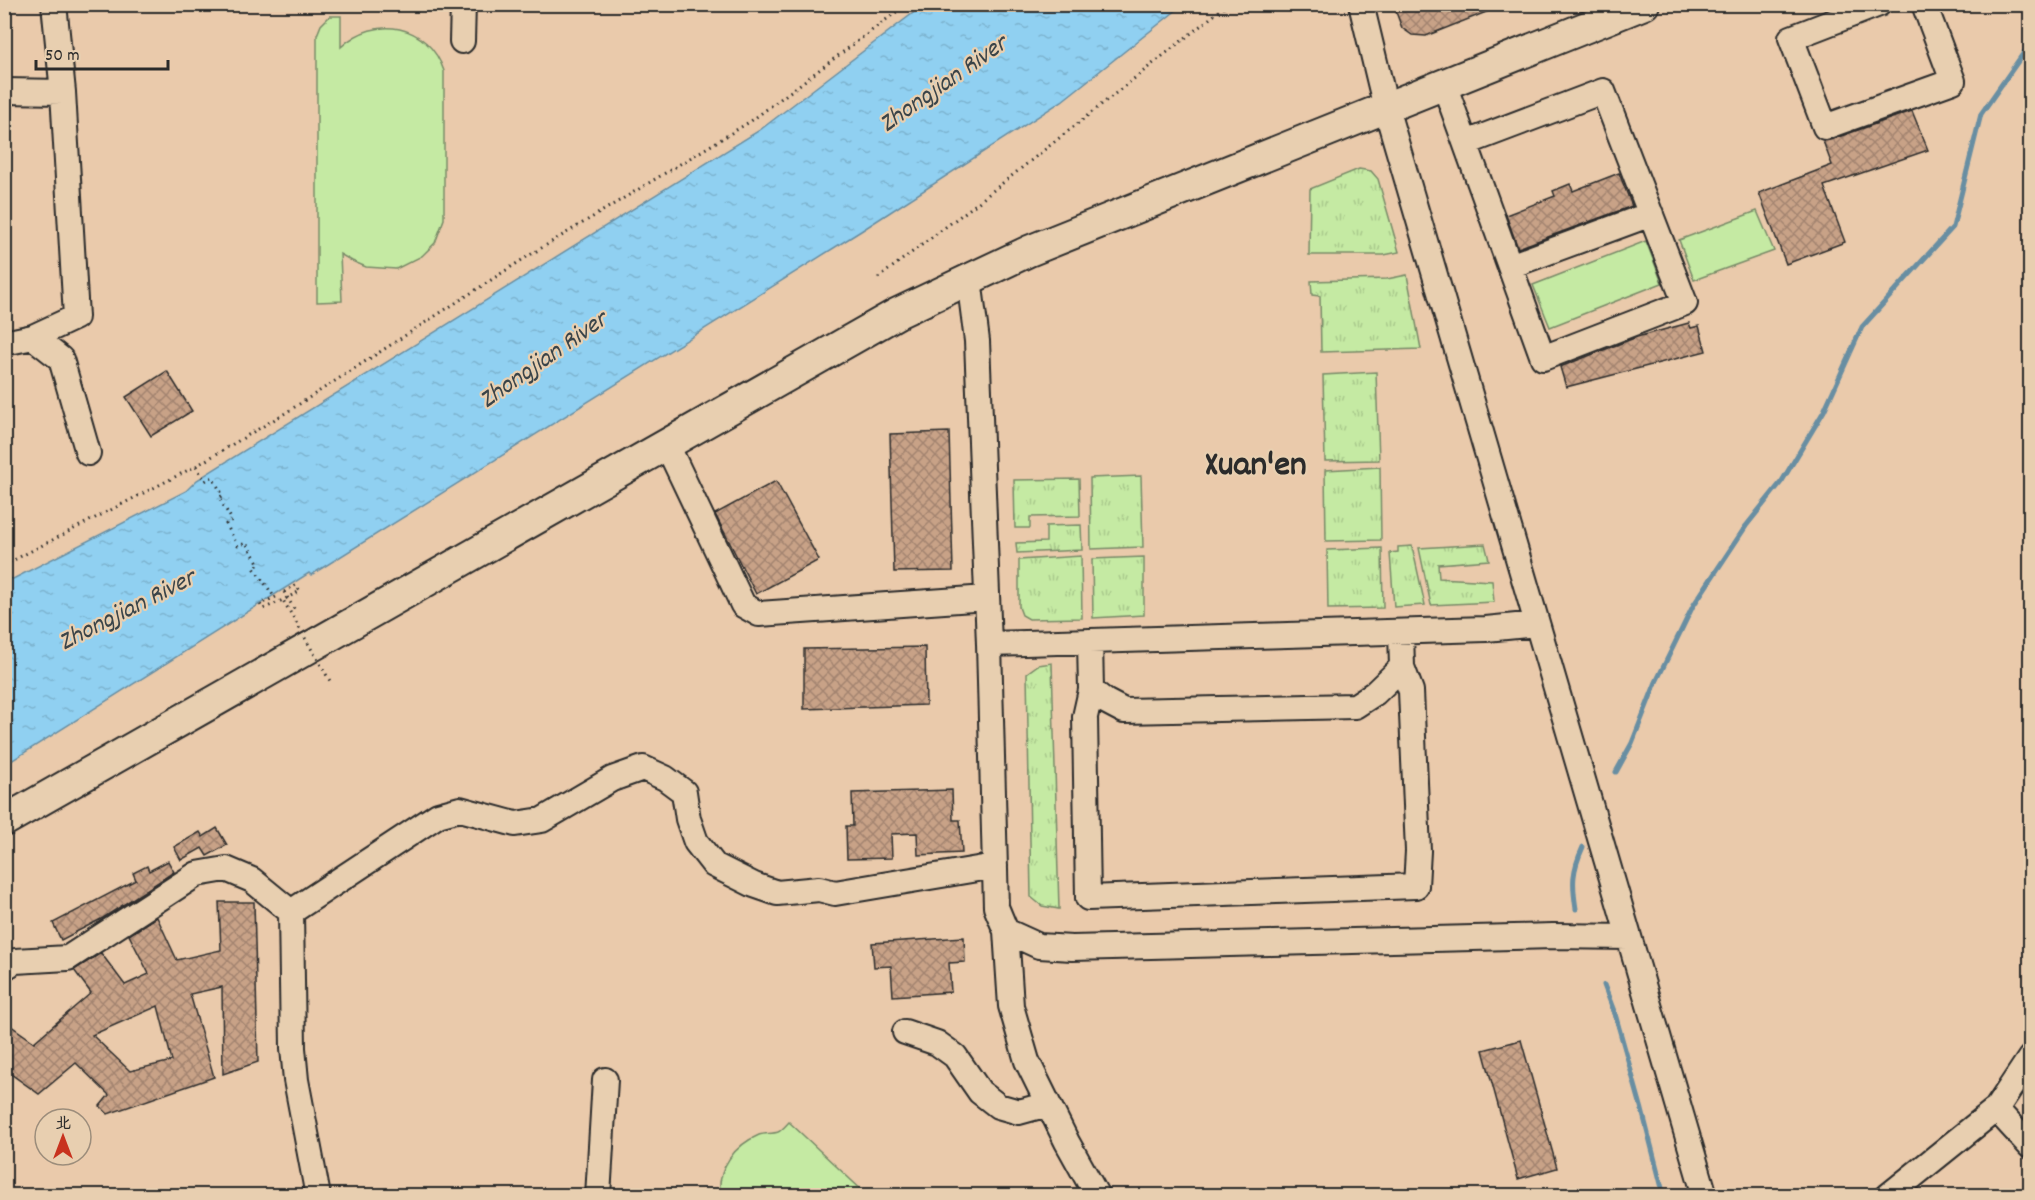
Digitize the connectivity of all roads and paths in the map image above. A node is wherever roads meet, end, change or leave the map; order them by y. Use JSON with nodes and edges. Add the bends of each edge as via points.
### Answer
{"nodes":[{"id":1,"x":54,"y":4,"type":"edge"},
{"id":2,"x":463,"y":4,"type":"edge"},
{"id":3,"x":907,"y":4,"type":"edge"},
{"id":4,"x":1228,"y":4,"type":"edge"},
{"id":5,"x":1361,"y":4,"type":"edge"},
{"id":6,"x":1644,"y":4,"type":"edge"},
{"id":7,"x":1879,"y":4,"type":"edge"},
{"id":8,"x":1924,"y":4,"type":"edge"},
{"id":9,"x":1825,"y":14,"type":"edge"},
{"id":10,"x":462,"y":42,"type":"dead end"},
{"id":11,"x":1444,"y":84,"type":"junction"},
{"id":12,"x":4,"y":91,"type":"edge"},
{"id":13,"x":63,"y":92,"type":"junction"},
{"id":14,"x":1386,"y":108,"type":"junction"},
{"id":15,"x":1466,"y":143,"type":"junction"},
{"id":16,"x":1651,"y":214,"type":"junction"},
{"id":17,"x":1510,"y":266,"type":"junction"},
{"id":18,"x":878,"y":279,"type":"dead end"},
{"id":19,"x":969,"y":279,"type":"junction"},
{"id":20,"x":33,"y":337,"type":"junction"},
{"id":21,"x":4,"y":343,"type":"edge"},
{"id":22,"x":667,"y":445,"type":"junction"},
{"id":23,"x":88,"y":453,"type":"dead end"},
{"id":24,"x":196,"y":466,"type":"junction"},
{"id":25,"x":4,"y":565,"type":"edge"},
{"id":26,"x":987,"y":598,"type":"junction"},
{"id":27,"x":283,"y":600,"type":"junction"},
{"id":28,"x":296,"y":612,"type":"dead end"},
{"id":29,"x":1537,"y":624,"type":"junction"},
{"id":30,"x":1401,"y":632,"type":"junction"},
{"id":31,"x":1090,"y":641,"type":"junction"},
{"id":32,"x":989,"y":644,"type":"junction"},
{"id":33,"x":1402,"y":667,"type":"junction"},
{"id":34,"x":330,"y":681,"type":"dead end"},
{"id":35,"x":1091,"y":690,"type":"junction"},
{"id":36,"x":4,"y":821,"type":"edge"},
{"id":37,"x":994,"y":866,"type":"junction"},
{"id":38,"x":291,"y":912,"type":"junction"},
{"id":39,"x":1006,"y":931,"type":"junction"},
{"id":40,"x":1629,"y":937,"type":"junction"},
{"id":41,"x":4,"y":968,"type":"edge"},
{"id":42,"x":905,"y":1032,"type":"dead end"},
{"id":43,"x":2031,"y":1058,"type":"edge"},
{"id":44,"x":605,"y":1080,"type":"dead end"},
{"id":45,"x":1048,"y":1104,"type":"junction"},
{"id":46,"x":1996,"y":1109,"type":"junction"},
{"id":47,"x":2031,"y":1146,"type":"edge"},
{"id":48,"x":318,"y":1196,"type":"edge"},
{"id":49,"x":598,"y":1196,"type":"edge"},
{"id":50,"x":1097,"y":1196,"type":"edge"},
{"id":51,"x":1705,"y":1196,"type":"edge"},
{"id":52,"x":1888,"y":1196,"type":"edge"}],
"edges":[{"from":1,"to":13,"type":"street"},
{"from":2,"to":10,"type":"street"},
{"from":3,"to":24,"type":"path","via":[[751,121]]},
{"from":4,"to":18,"type":"path"},
{"from":5,"to":14,"type":"street"},
{"from":6,"to":11,"type":"main road"},
{"from":7,"to":9,"type":"street"},
{"from":8,"to":9,"type":"street","via":[[1953,81],[1825,127],[1791,38]]},
{"from":11,"to":14,"type":"main road"},
{"from":11,"to":15,"type":"street"},
{"from":12,"to":13,"type":"street"},
{"from":13,"to":20,"type":"street","via":[[76,317]]},
{"from":14,"to":19,"type":"main road","via":[[1029,250]]},
{"from":14,"to":29,"type":"street"},
{"from":15,"to":16,"type":"street","via":[[1603,92]]},
{"from":15,"to":17,"type":"street"},
{"from":16,"to":17,"type":"street"},
{"from":16,"to":17,"type":"street","via":[[1685,303],[1543,358]]},
{"from":19,"to":22,"type":"main road","via":[[898,313]]},
{"from":19,"to":26,"type":"street","via":[[977,341]]},
{"from":20,"to":21,"type":"street"},
{"from":20,"to":23,"type":"street","via":[[62,359]]},
{"from":22,"to":26,"type":"street","via":[[743,606],[759,614]]},
{"from":22,"to":36,"type":"main road"},
{"from":24,"to":25,"type":"path"},
{"from":24,"to":27,"type":"path","via":[[205,481],[212,477],[223,495],[219,498],[232,520],[226,524],[238,546],[246,543],[259,564],[254,568],[274,596],[260,604],[263,609]]},
{"from":26,"to":32,"type":"street"},
{"from":27,"to":28,"type":"path","bridge":true,"via":[[300,591],[297,585],[284,592]]},
{"from":27,"to":34,"type":"path","bridge":true},
{"from":29,"to":30,"type":"street"},
{"from":29,"to":40,"type":"street"},
{"from":30,"to":31,"type":"street"},
{"from":30,"to":33,"type":"street"},
{"from":31,"to":32,"type":"street"},
{"from":31,"to":35,"type":"street"},
{"from":32,"to":37,"type":"street"},
{"from":33,"to":35,"type":"street","via":[[1376,693],[1355,706],[1124,711]]},
{"from":33,"to":35,"type":"street","via":[[1411,691],[1416,886],[1088,898],[1085,717]]},
{"from":37,"to":38,"type":"street","via":[[835,893],[819,889],[777,893],[714,865],[696,842],[684,792],[643,768],[612,779],[542,820],[515,824],[460,809],[438,815]]},
{"from":37,"to":39,"type":"street","via":[[996,907]]},
{"from":38,"to":41,"type":"street","via":[[252,880],[226,869],[197,874],[68,958],[15,961]]},
{"from":38,"to":48,"type":"street","via":[[296,1080]]},
{"from":39,"to":40,"type":"street","via":[[1039,946],[1072,948]]},
{"from":39,"to":45,"type":"street","via":[[1011,1006],[1027,1061]]},
{"from":40,"to":51,"type":"street"},
{"from":42,"to":45,"type":"street","via":[[937,1043],[955,1056],[980,1092],[998,1106],[1019,1112]]},
{"from":43,"to":46,"type":"street"},
{"from":44,"to":49,"type":"street"},
{"from":45,"to":50,"type":"street"},
{"from":46,"to":47,"type":"street"},
{"from":46,"to":52,"type":"street"}]}
